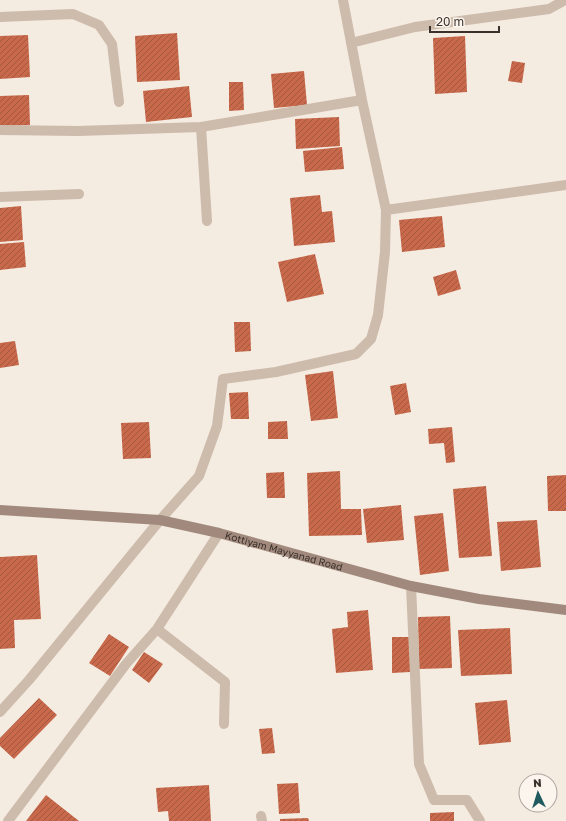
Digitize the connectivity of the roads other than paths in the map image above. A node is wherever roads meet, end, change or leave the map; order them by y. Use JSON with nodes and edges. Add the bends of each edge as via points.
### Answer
{"nodes":[{"id":1,"x":342,"y":0,"type":"edge"},
{"id":2,"x":565,"y":0,"type":"edge"},
{"id":3,"x":0,"y":17,"type":"edge"},
{"id":4,"x":351,"y":43,"type":"junction"},
{"id":5,"x":362,"y":100,"type":"junction"},
{"id":6,"x":119,"y":102,"type":"dead end"},
{"id":7,"x":201,"y":127,"type":"junction"},
{"id":8,"x":0,"y":130,"type":"edge"},
{"id":9,"x":566,"y":185,"type":"edge"},
{"id":10,"x":79,"y":194,"type":"dead end"},
{"id":11,"x":0,"y":197,"type":"edge"},
{"id":12,"x":386,"y":210,"type":"junction"},
{"id":13,"x":207,"y":221,"type":"dead end"},
{"id":14,"x":0,"y":510,"type":"edge"},
{"id":15,"x":160,"y":520,"type":"junction"},
{"id":16,"x":219,"y":534,"type":"junction"},
{"id":17,"x":411,"y":586,"type":"junction"},
{"id":18,"x":566,"y":610,"type":"edge"},
{"id":19,"x":157,"y":629,"type":"junction"},
{"id":20,"x":0,"y":712,"type":"edge"},
{"id":21,"x":224,"y":724,"type":"dead end"},
{"id":22,"x":8,"y":821,"type":"edge"},
{"id":23,"x":480,"y":821,"type":"edge"}],
"edges":[{"from":1,"to":4,"type":"street"},
{"from":2,"to":4,"type":"street","via":[[549,9],[415,27]]},
{"from":3,"to":6,"type":"street","via":[[73,14],[99,26],[112,44]]},
{"from":4,"to":5,"type":"street"},
{"from":5,"to":7,"type":"street"},
{"from":5,"to":12,"type":"street"},
{"from":7,"to":8,"type":"street","via":[[78,131]]},
{"from":7,"to":13,"type":"street"},
{"from":9,"to":12,"type":"street"},
{"from":10,"to":11,"type":"street"},
{"from":12,"to":15,"type":"street","via":[[385,252],[378,315],[371,340],[356,354],[276,372],[223,380],[217,426],[199,476]]},
{"from":14,"to":15,"type":"street","name":"Kottiyam Mayyanad Road"},
{"from":15,"to":16,"type":"street","name":"Kottiyam Mayyanad Road"},
{"from":15,"to":20,"type":"street"},
{"from":16,"to":17,"type":"street","name":"Kottiyam Mayyanad Road"},
{"from":16,"to":19,"type":"street"},
{"from":17,"to":18,"type":"street","name":"Kottiyam Mayyanad Road","via":[[479,599]]},
{"from":17,"to":23,"type":"street","via":[[419,764],[434,800],[467,800]]},
{"from":19,"to":21,"type":"street","via":[[225,682]]},
{"from":19,"to":22,"type":"street","via":[[126,664]]}]}
